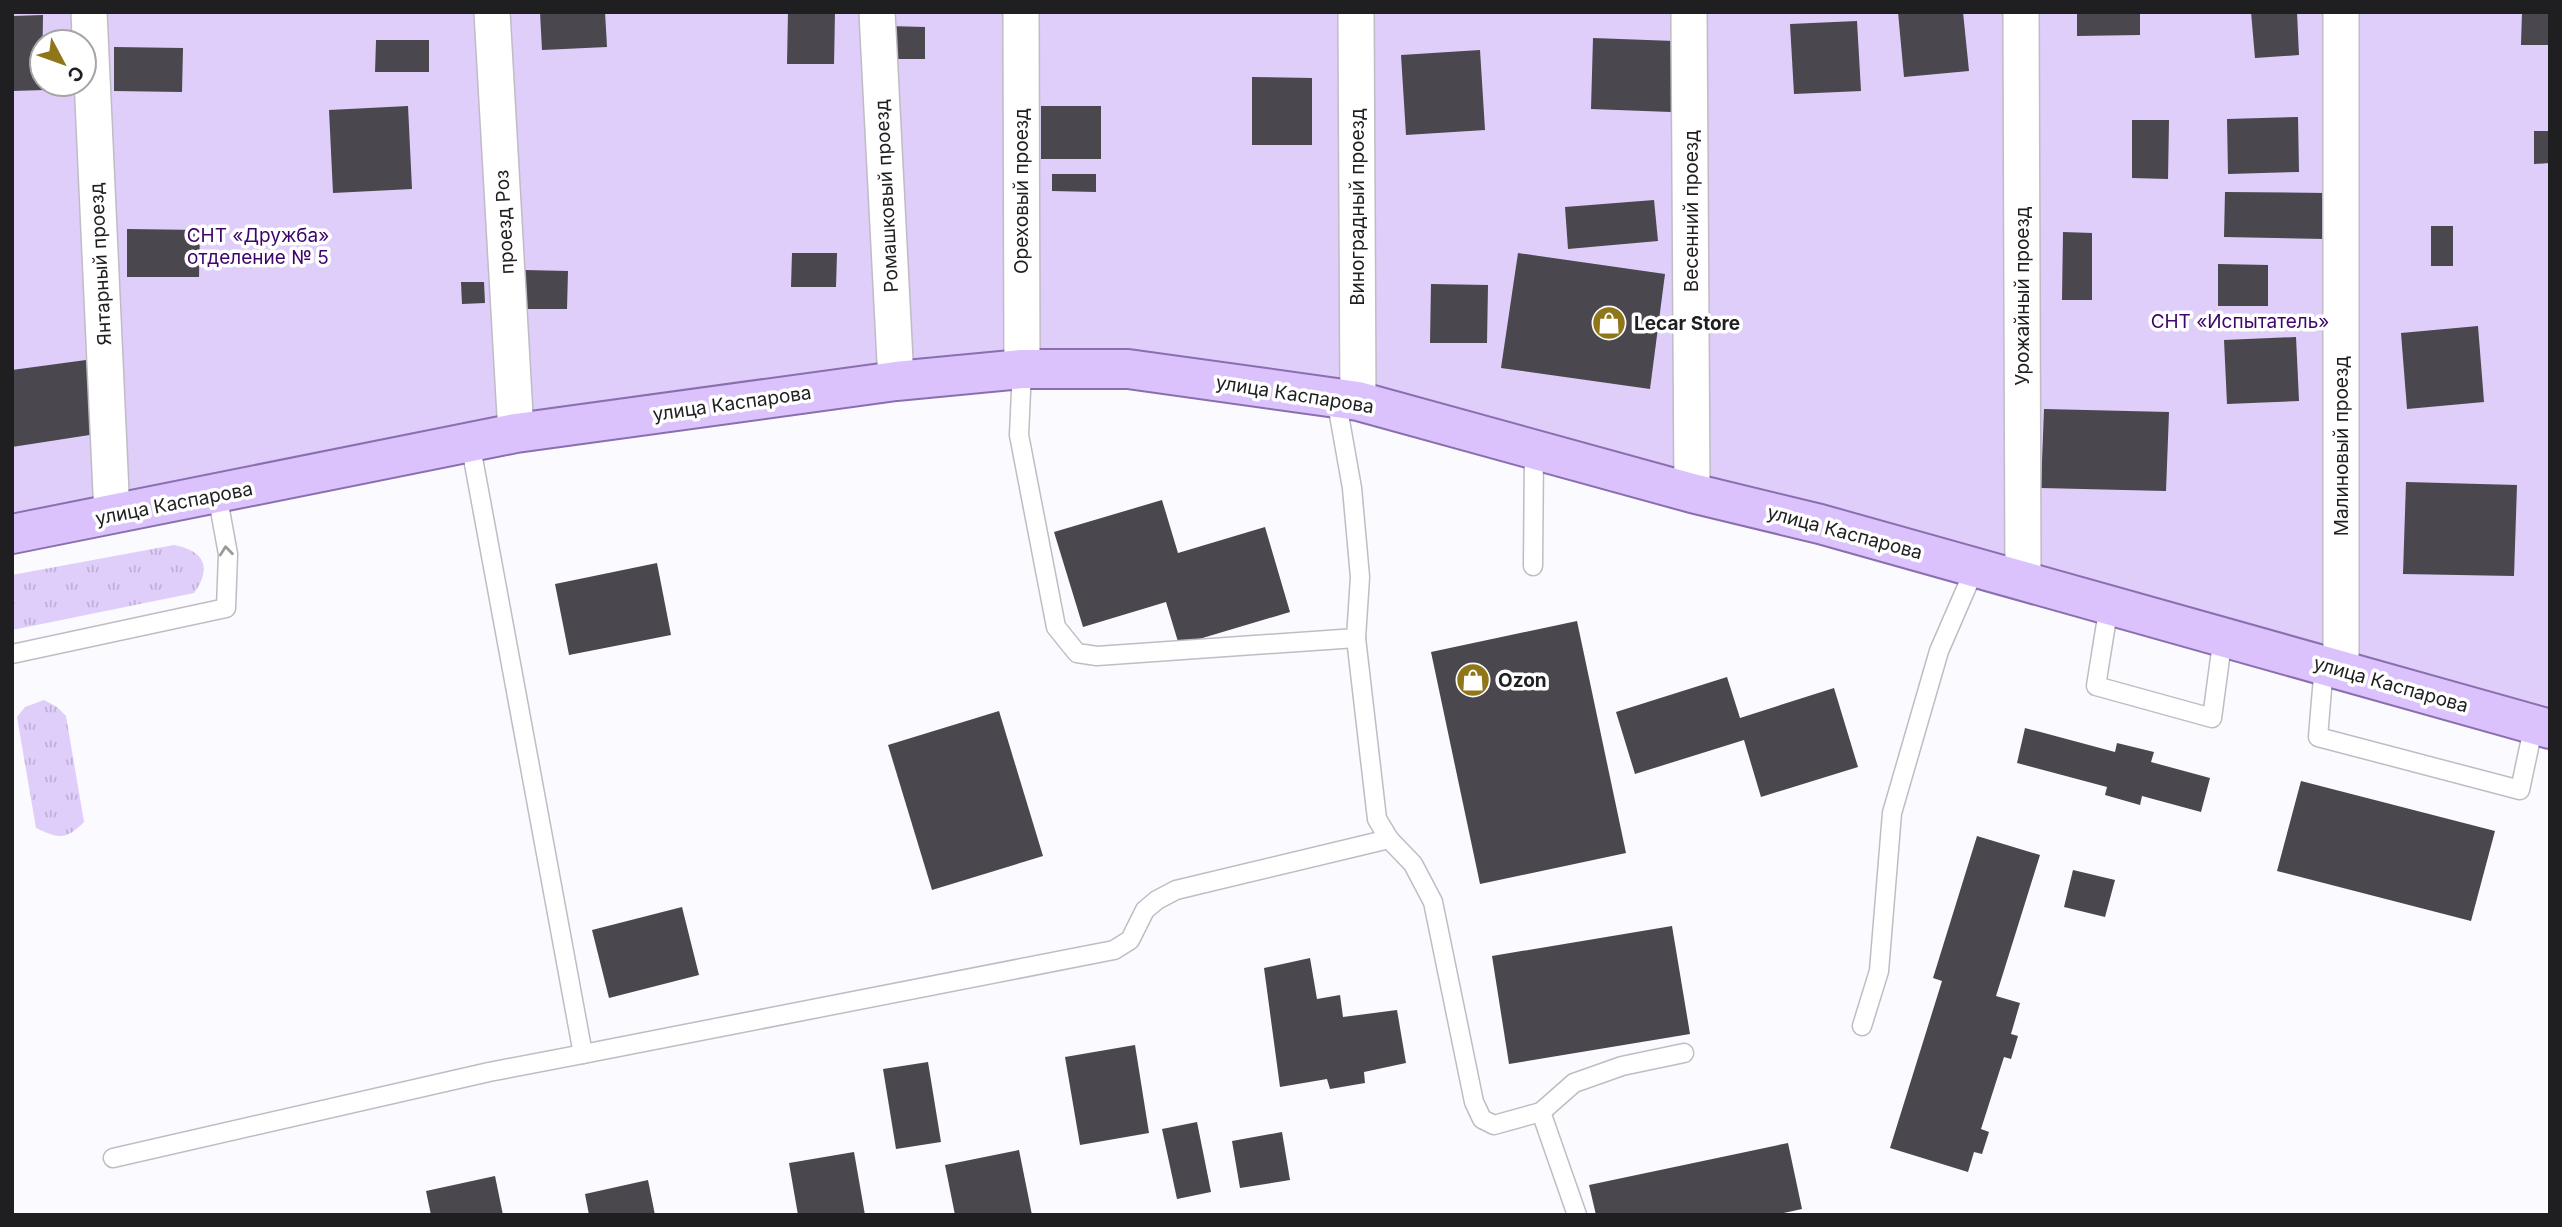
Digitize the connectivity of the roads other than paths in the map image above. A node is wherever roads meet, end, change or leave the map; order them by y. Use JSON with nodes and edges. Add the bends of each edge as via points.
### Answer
{"nodes":[{"id":1,"x":89,"y":12,"type":"edge"},
{"id":2,"x":492,"y":12,"type":"edge"},
{"id":3,"x":877,"y":12,"type":"edge"},
{"id":4,"x":1021,"y":12,"type":"edge"},
{"id":5,"x":1356,"y":12,"type":"edge"},
{"id":6,"x":1689,"y":12,"type":"edge"},
{"id":7,"x":2021,"y":12,"type":"edge"},
{"id":8,"x":2341,"y":12,"type":"edge"},
{"id":9,"x":1022,"y":369,"type":"junction"},
{"id":10,"x":896,"y":381,"type":"junction"},
{"id":11,"x":1347,"y":399,"type":"junction"},
{"id":12,"x":516,"y":433,"type":"junction"},
{"id":13,"x":470,"y":442,"type":"junction"},
{"id":14,"x":1534,"y":450,"type":"junction"},
{"id":15,"x":217,"y":494,"type":"junction"},
{"id":16,"x":1692,"y":494,"type":"junction"},
{"id":17,"x":112,"y":515,"type":"junction"},
{"id":18,"x":12,"y":534,"type":"edge"},
{"id":19,"x":1532,"y":566,"type":"dead end"},
{"id":20,"x":1975,"y":568,"type":"junction"},
{"id":21,"x":2023,"y":580,"type":"junction"},
{"id":22,"x":2109,"y":605,"type":"junction"},
{"id":23,"x":2223,"y":636,"type":"junction"},
{"id":24,"x":1356,"y":638,"type":"junction"},
{"id":25,"x":12,"y":653,"type":"edge"},
{"id":26,"x":2333,"y":668,"type":"junction"},
{"id":27,"x":2542,"y":727,"type":"edge"},
{"id":28,"x":1389,"y":839,"type":"junction"},
{"id":29,"x":1862,"y":1026,"type":"dead end"},
{"id":30,"x":1684,"y":1053,"type":"dead end"},
{"id":31,"x":583,"y":1054,"type":"junction"},
{"id":32,"x":1541,"y":1112,"type":"junction"},
{"id":33,"x":113,"y":1158,"type":"dead end"},
{"id":34,"x":1577,"y":1215,"type":"edge"}],
"edges":[{"from":1,"to":17,"type":"street","name":"Янтарный проезд"},
{"from":2,"to":12,"type":"street","name":"проезд Роз"},
{"from":3,"to":10,"type":"street","name":"Ромашковый проезд"},
{"from":4,"to":9,"type":"street","name":"Ореховый проезд"},
{"from":5,"to":11,"type":"street","name":"Виноградный проезд"},
{"from":6,"to":16,"type":"street","name":"Весенний проезд"},
{"from":7,"to":21,"type":"street","name":"Урожайный проезд"},
{"from":8,"to":26,"type":"street","name":"Малиновый проезд"},
{"from":9,"to":10,"type":"main road","name":"улица Каспарова"},
{"from":9,"to":11,"type":"main road","name":"улица Каспарова","via":[[1128,369]]},
{"from":9,"to":24,"type":"lane","via":[[1019,435],[1056,627],[1077,653],[1097,656]]},
{"from":10,"to":12,"type":"main road","name":"улица Каспарова"},
{"from":11,"to":14,"type":"main road","name":"улица Каспарова"},
{"from":11,"to":24,"type":"lane","via":[[1360,577]]},
{"from":12,"to":13,"type":"main road","name":"улица Каспарова"},
{"from":13,"to":15,"type":"main road","name":"улица Каспарова"},
{"from":13,"to":31,"type":"lane"},
{"from":14,"to":16,"type":"main road","name":"улица Каспарова"},
{"from":14,"to":19,"type":"lane"},
{"from":15,"to":17,"type":"main road","name":"улица Каспарова"},
{"from":25,"to":15,"type":"lane","one_way":true,"via":[[226,608],[228,554]]},
{"from":16,"to":20,"type":"main road","name":"улица Каспарова"},
{"from":17,"to":18,"type":"main road","name":"улица Каспарова"},
{"from":20,"to":21,"type":"main road","name":"улица Каспарова"},
{"from":20,"to":29,"type":"lane","via":[[1939,651],[1892,813],[1879,971]]},
{"from":21,"to":22,"type":"main road","name":"улица Каспарова"},
{"from":22,"to":23,"type":"main road","name":"улица Каспарова"},
{"from":22,"to":23,"type":"lane","via":[[2096,686],[2213,718]]},
{"from":23,"to":26,"type":"main road","name":"улица Каспарова"},
{"from":24,"to":28,"type":"lane","via":[[1377,819]]},
{"from":26,"to":27,"type":"main road","name":"улица Каспарова"},
{"from":26,"to":27,"type":"lane","via":[[2318,737],[2520,790]]},
{"from":28,"to":31,"type":"lane","via":[[1176,890],[1145,911],[1130,940],[1114,950]]},
{"from":28,"to":32,"type":"lane","via":[[1413,864],[1433,902],[1474,1102],[1482,1119],[1494,1125]]},
{"from":30,"to":32,"type":"lane","via":[[1622,1066],[1574,1083]]},
{"from":31,"to":33,"type":"lane"},
{"from":32,"to":34,"type":"lane"}]}
